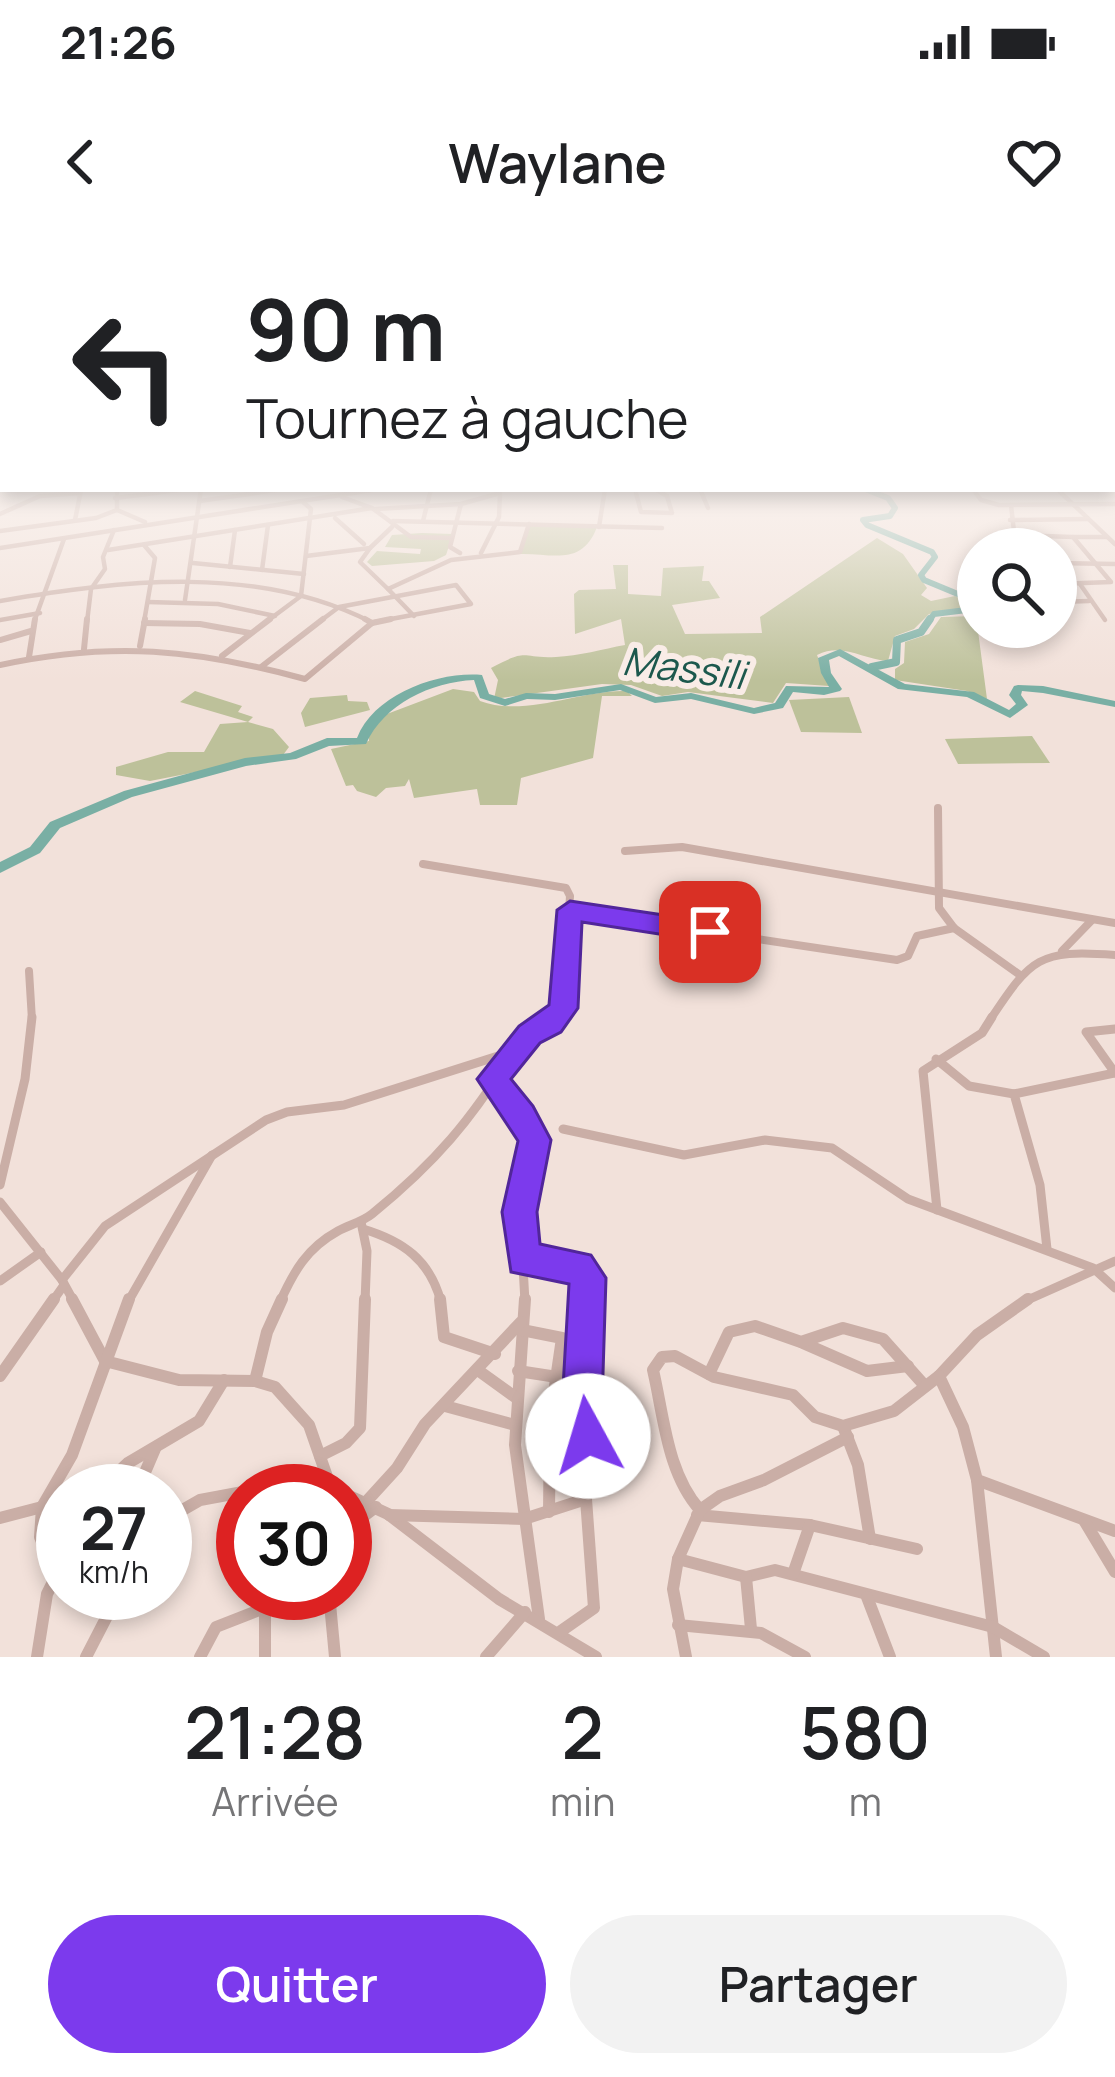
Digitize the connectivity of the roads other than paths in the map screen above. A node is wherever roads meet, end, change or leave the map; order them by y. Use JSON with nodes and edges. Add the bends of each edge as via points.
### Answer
{"nodes":[{"id":1,"x":61,"y":548,"type":"edge"},
{"id":2,"x":119,"y":548,"type":"edge"},
{"id":3,"x":147,"y":548,"type":"edge"},
{"id":4,"x":195,"y":548,"type":"edge"},
{"id":5,"x":233,"y":548,"type":"edge"},
{"id":6,"x":265,"y":548,"type":"edge"},
{"id":7,"x":306,"y":548,"type":"edge"},
{"id":8,"x":355,"y":548,"type":"edge"},
{"id":9,"x":367,"y":548,"type":"edge"},
{"id":10,"x":450,"y":548,"type":"edge"},
{"id":11,"x":484,"y":548,"type":"edge"},
{"id":12,"x":521,"y":548,"type":"edge"},
{"id":13,"x":1083,"y":548,"type":"edge"},
{"id":14,"x":108,"y":550,"type":"joint"},
{"id":15,"x":481,"y":553,"type":"junction"},
{"id":16,"x":470,"y":554,"type":"junction"},
{"id":17,"x":306,"y":556,"type":"junction"},
{"id":18,"x":193,"y":563,"type":"junction"},
{"id":19,"x":1077,"y":564,"type":"edge"},
{"id":20,"x":1098,"y":564,"type":"junction"},
{"id":21,"x":1115,"y":564,"type":"edge"},
{"id":22,"x":230,"y":567,"type":"junction"},
{"id":23,"x":262,"y":570,"type":"junction"},
{"id":24,"x":304,"y":574,"type":"junction"},
{"id":25,"x":190,"y":582,"type":"junction"},
{"id":26,"x":1114,"y":582,"type":"edge"},
{"id":27,"x":152,"y":583,"type":"junction"},
{"id":28,"x":1080,"y":584,"type":"joint"},
{"id":29,"x":91,"y":589,"type":"junction"},
{"id":30,"x":388,"y":590,"type":"junction"},
{"id":31,"x":46,"y":592,"type":"junction"},
{"id":32,"x":301,"y":596,"type":"junction"},
{"id":33,"x":396,"y":596,"type":"junction"},
{"id":34,"x":185,"y":600,"type":"junction"},
{"id":35,"x":0,"y":601,"type":"edge"},
{"id":36,"x":148,"y":602,"type":"junction"},
{"id":37,"x":1077,"y":602,"type":"edge"},
{"id":38,"x":1090,"y":602,"type":"junction"},
{"id":39,"x":339,"y":607,"type":"junction"},
{"id":40,"x":40,"y":613,"type":"junction"},
{"id":41,"x":275,"y":616,"type":"junction"},
{"id":42,"x":414,"y":616,"type":"junction"},
{"id":43,"x":0,"y":620,"type":"edge"},
{"id":44,"x":1105,"y":620,"type":"dead end"},
{"id":45,"x":144,"y":622,"type":"junction"},
{"id":46,"x":372,"y":623,"type":"junction"},
{"id":47,"x":31,"y":631,"type":"junction"},
{"id":48,"x":251,"y":634,"type":"junction"},
{"id":49,"x":0,"y":640,"type":"edge"},
{"id":50,"x":140,"y":646,"type":"junction"},
{"id":51,"x":84,"y":649,"type":"junction"},
{"id":52,"x":222,"y":656,"type":"junction"},
{"id":53,"x":29,"y":658,"type":"junction"},
{"id":54,"x":0,"y":665,"type":"edge"},
{"id":55,"x":261,"y":667,"type":"junction"},
{"id":56,"x":938,"y":808,"type":"dead end"},
{"id":57,"x":625,"y":851,"type":"dead end"},
{"id":58,"x":423,"y":864,"type":"dead end"},
{"id":59,"x":938,"y":894,"type":"junction"},
{"id":60,"x":570,"y":910,"type":"junction"},
{"id":61,"x":1092,"y":920,"type":"junction"},
{"id":62,"x":1115,"y":923,"type":"edge"},
{"id":63,"x":955,"y":928,"type":"junction"},
{"id":64,"x":1062,"y":951,"type":"junction"},
{"id":65,"x":1115,"y":955,"type":"edge"},
{"id":66,"x":28,"y":971,"type":"dead end"},
{"id":67,"x":1020,"y":975,"type":"junction"},
{"id":68,"x":1115,"y":1029,"type":"edge"},
{"id":69,"x":514,"y":1051,"type":"junction"},
{"id":70,"x":936,"y":1060,"type":"junction"},
{"id":71,"x":1115,"y":1073,"type":"edge"},
{"id":72,"x":492,"y":1079,"type":"junction"},
{"id":73,"x":1014,"y":1094,"type":"junction"},
{"id":74,"x":563,"y":1129,"type":"dead end"},
{"id":75,"x":212,"y":1154,"type":"junction"},
{"id":76,"x":4,"y":1157,"type":"edge"},
{"id":77,"x":0,"y":1185,"type":"edge"},
{"id":78,"x":0,"y":1202,"type":"edge"},
{"id":79,"x":937,"y":1210,"type":"junction"},
{"id":80,"x":362,"y":1225,"type":"junction"},
{"id":81,"x":1047,"y":1249,"type":"junction"},
{"id":82,"x":41,"y":1252,"type":"junction"},
{"id":83,"x":524,"y":1260,"type":"junction"},
{"id":84,"x":1115,"y":1261,"type":"edge"},
{"id":85,"x":1094,"y":1268,"type":"junction"},
{"id":86,"x":0,"y":1281,"type":"edge"},
{"id":87,"x":63,"y":1282,"type":"junction"},
{"id":88,"x":1115,"y":1288,"type":"edge"},
{"id":89,"x":523,"y":1325,"type":"junction"},
{"id":90,"x":802,"y":1342,"type":"junction"},
{"id":91,"x":495,"y":1354,"type":"junction"},
{"id":92,"x":105,"y":1361,"type":"junction"},
{"id":93,"x":908,"y":1366,"type":"junction"},
{"id":94,"x":478,"y":1371,"type":"junction"},
{"id":95,"x":518,"y":1371,"type":"junction"},
{"id":96,"x":709,"y":1374,"type":"junction"},
{"id":97,"x":0,"y":1376,"type":"edge"},
{"id":98,"x":939,"y":1376,"type":"junction"},
{"id":99,"x":557,"y":1377,"type":"junction"},
{"id":100,"x":224,"y":1381,"type":"junction"},
{"id":101,"x":255,"y":1381,"type":"junction"},
{"id":102,"x":926,"y":1386,"type":"junction"},
{"id":103,"x":516,"y":1398,"type":"junction"},
{"id":104,"x":445,"y":1406,"type":"junction"},
{"id":105,"x":515,"y":1425,"type":"junction"},
{"id":106,"x":845,"y":1431,"type":"junction"},
{"id":107,"x":155,"y":1449,"type":"junction"},
{"id":108,"x":320,"y":1456,"type":"junction"},
{"id":109,"x":69,"y":1464,"type":"edge"},
{"id":110,"x":127,"y":1464,"type":"edge"},
{"id":111,"x":149,"y":1464,"type":"edge"},
{"id":112,"x":323,"y":1464,"type":"edge"},
{"id":113,"x":977,"y":1480,"type":"junction"},
{"id":114,"x":586,"y":1499,"type":"junction"},
{"id":115,"x":372,"y":1503,"type":"edge"},
{"id":116,"x":372,"y":1505,"type":"edge"},
{"id":117,"x":36,"y":1509,"type":"edge"},
{"id":118,"x":549,"y":1512,"type":"junction"},
{"id":119,"x":699,"y":1513,"type":"junction"},
{"id":120,"x":389,"y":1515,"type":"junction"},
{"id":121,"x":0,"y":1519,"type":"edge"},
{"id":122,"x":524,"y":1519,"type":"junction"},
{"id":123,"x":1084,"y":1520,"type":"junction"},
{"id":124,"x":810,"y":1525,"type":"junction"},
{"id":125,"x":1115,"y":1531,"type":"edge"},
{"id":126,"x":870,"y":1539,"type":"junction"},
{"id":127,"x":917,"y":1549,"type":"dead end"},
{"id":128,"x":678,"y":1559,"type":"junction"},
{"id":129,"x":1115,"y":1572,"type":"edge"},
{"id":130,"x":793,"y":1574,"type":"junction"},
{"id":131,"x":746,"y":1577,"type":"junction"},
{"id":132,"x":867,"y":1597,"type":"junction"},
{"id":133,"x":532,"y":1616,"type":"junction"},
{"id":134,"x":46,"y":1620,"type":"edge"},
{"id":135,"x":105,"y":1620,"type":"edge"},
{"id":136,"x":236,"y":1620,"type":"edge"},
{"id":137,"x":265,"y":1620,"type":"edge"},
{"id":138,"x":332,"y":1620,"type":"edge"},
{"id":139,"x":678,"y":1625,"type":"junction"},
{"id":140,"x":993,"y":1627,"type":"junction"},
{"id":141,"x":751,"y":1629,"type":"junction"},
{"id":142,"x":561,"y":1631,"type":"junction"},
{"id":143,"x":37,"y":1657,"type":"edge"},
{"id":144,"x":86,"y":1657,"type":"edge"},
{"id":145,"x":200,"y":1657,"type":"edge"},
{"id":146,"x":265,"y":1657,"type":"edge"},
{"id":147,"x":335,"y":1657,"type":"edge"},
{"id":148,"x":486,"y":1657,"type":"edge"},
{"id":149,"x":596,"y":1657,"type":"edge"},
{"id":150,"x":686,"y":1657,"type":"edge"},
{"id":151,"x":805,"y":1657,"type":"edge"},
{"id":152,"x":890,"y":1657,"type":"edge"},
{"id":153,"x":996,"y":1657,"type":"edge"},
{"id":154,"x":1044,"y":1657,"type":"edge"}],
"edges":[{"from":1,"to":31,"type":"street"},
{"from":2,"to":14,"type":"street"},
{"from":3,"to":27,"type":"street","via":[[154,555]]},
{"from":4,"to":18,"type":"street"},
{"from":5,"to":22,"type":"street"},
{"from":6,"to":23,"type":"street"},
{"from":7,"to":17,"type":"street"},
{"from":8,"to":17,"type":"street"},
{"from":9,"to":30,"type":"street","via":[[360,562]]},
{"from":10,"to":16,"type":"street"},
{"from":11,"to":15,"type":"street"},
{"from":12,"to":15,"type":"street"},
{"from":13,"to":20,"type":"street"},
{"from":14,"to":29,"type":"street"},
{"from":15,"to":16,"type":"street"},
{"from":16,"to":30,"type":"street","via":[[426,566]]},
{"from":17,"to":24,"type":"street"},
{"from":18,"to":22,"type":"street"},
{"from":18,"to":25,"type":"street"},
{"from":19,"to":20,"type":"street"},
{"from":20,"to":21,"type":"street"},
{"from":20,"to":26,"type":"street"},
{"from":22,"to":23,"type":"street"},
{"from":23,"to":24,"type":"street"},
{"from":24,"to":32,"type":"street"},
{"from":25,"to":27,"type":"street"},
{"from":25,"to":32,"type":"street"},
{"from":25,"to":34,"type":"street"},
{"from":26,"to":28,"type":"street"},
{"from":27,"to":29,"type":"street"},
{"from":27,"to":36,"type":"street"},
{"from":28,"to":38,"type":"street"},
{"from":29,"to":31,"type":"street"},
{"from":29,"to":51,"type":"street"},
{"from":30,"to":33,"type":"street"},
{"from":31,"to":35,"type":"street"},
{"from":31,"to":40,"type":"street"},
{"from":32,"to":39,"type":"street"},
{"from":32,"to":41,"type":"street"},
{"from":33,"to":39,"type":"street"},
{"from":33,"to":42,"type":"street"},
{"from":33,"to":42,"type":"street","via":[[456,585],[471,604]]},
{"from":34,"to":36,"type":"street"},
{"from":34,"to":41,"type":"street"},
{"from":36,"to":45,"type":"street"},
{"from":37,"to":38,"type":"street"},
{"from":38,"to":44,"type":"street"},
{"from":39,"to":46,"type":"street"},
{"from":39,"to":55,"type":"street"},
{"from":40,"to":43,"type":"street"},
{"from":40,"to":47,"type":"street"},
{"from":41,"to":48,"type":"street"},
{"from":42,"to":46,"type":"street"},
{"from":45,"to":48,"type":"street"},
{"from":45,"to":50,"type":"street"},
{"from":46,"to":55,"type":"street","via":[[305,680]]},
{"from":47,"to":49,"type":"street"},
{"from":47,"to":53,"type":"street"},
{"from":48,"to":52,"type":"street"},
{"from":50,"to":51,"type":"street"},
{"from":50,"to":52,"type":"street"},
{"from":51,"to":53,"type":"street"},
{"from":52,"to":55,"type":"street"},
{"from":53,"to":54,"type":"street"},
{"from":56,"to":59,"type":"street"},
{"from":57,"to":59,"type":"street","via":[[682,847]]},
{"from":58,"to":60,"type":"street","via":[[566,888]]},
{"from":59,"to":61,"type":"street"},
{"from":59,"to":63,"type":"street"},
{"from":60,"to":63,"type":"street","via":[[897,960],[908,956],[916,936]]},
{"from":60,"to":69,"type":"street","via":[[563,1008]]},
{"from":61,"to":62,"type":"street"},
{"from":61,"to":64,"type":"street"},
{"from":63,"to":67,"type":"street"},
{"from":64,"to":65,"type":"street"},
{"from":64,"to":67,"type":"street"},
{"from":66,"to":76,"type":"street","via":[[30,1062]]},
{"from":67,"to":70,"type":"street","via":[[982,1033]]},
{"from":68,"to":71,"type":"street","via":[[1086,1032]]},
{"from":69,"to":72,"type":"street"},
{"from":69,"to":75,"type":"street","via":[[344,1106],[271,1117]]},
{"from":70,"to":73,"type":"street","via":[[969,1086]]},
{"from":70,"to":79,"type":"street","via":[[923,1071],[922,1088]]},
{"from":71,"to":73,"type":"street"},
{"from":72,"to":80,"type":"street","via":[[461,1132]]},
{"from":72,"to":83,"type":"street","via":[[534,1140],[520,1212]]},
{"from":73,"to":81,"type":"street","via":[[1040,1185]]},
{"from":74,"to":79,"type":"street","via":[[684,1155],[765,1140],[832,1148],[884,1186]]},
{"from":75,"to":87,"type":"street","via":[[105,1226]]},
{"from":75,"to":92,"type":"street","via":[[133,1292]]},
{"from":76,"to":77,"type":"street"},
{"from":78,"to":82,"type":"street"},
{"from":79,"to":81,"type":"street"},
{"from":80,"to":91,"type":"street","via":[[422,1259],[439,1293],[444,1337]]},
{"from":80,"to":101,"type":"street","via":[[327,1238],[291,1270]]},
{"from":80,"to":108,"type":"street","via":[[360,1428]]},
{"from":81,"to":85,"type":"street"},
{"from":82,"to":86,"type":"street"},
{"from":82,"to":87,"type":"street"},
{"from":83,"to":89,"type":"street"},
{"from":83,"to":114,"type":"street","via":[[578,1267],[588,1278]]},
{"from":84,"to":85,"type":"street"},
{"from":85,"to":88,"type":"street"},
{"from":85,"to":98,"type":"street","via":[[1013,1304]]},
{"from":87,"to":92,"type":"street"},
{"from":87,"to":97,"type":"street"},
{"from":89,"to":91,"type":"street"},
{"from":89,"to":95,"type":"street"},
{"from":89,"to":99,"type":"street","via":[[561,1336]]},
{"from":90,"to":93,"type":"street","via":[[856,1370]]},
{"from":90,"to":93,"type":"street","via":[[844,1329],[889,1342]]},
{"from":90,"to":96,"type":"street","via":[[755,1326],[729,1332]]},
{"from":91,"to":94,"type":"street"},
{"from":92,"to":100,"type":"street","via":[[179,1380]]},
{"from":92,"to":109,"type":"street"},
{"from":93,"to":102,"type":"street"},
{"from":94,"to":103,"type":"street"},
{"from":94,"to":104,"type":"street"},
{"from":95,"to":99,"type":"street"},
{"from":95,"to":103,"type":"street"},
{"from":96,"to":106,"type":"street","via":[[793,1396]]},
{"from":96,"to":119,"type":"street","via":[[669,1355],[653,1370],[684,1488]]},
{"from":98,"to":102,"type":"street"},
{"from":98,"to":113,"type":"street"},
{"from":99,"to":118,"type":"street"},
{"from":100,"to":101,"type":"street"},
{"from":100,"to":107,"type":"street","via":[[202,1418]]},
{"from":101,"to":108,"type":"street","via":[[275,1387],[300,1412]]},
{"from":102,"to":106,"type":"street"},
{"from":103,"to":105,"type":"street"},
{"from":104,"to":105,"type":"street"},
{"from":104,"to":115,"type":"street"},
{"from":105,"to":122,"type":"street"},
{"from":106,"to":119,"type":"street"},
{"from":106,"to":126,"type":"street"},
{"from":107,"to":110,"type":"street"},
{"from":107,"to":111,"type":"street"},
{"from":108,"to":112,"type":"street"},
{"from":113,"to":123,"type":"street"},
{"from":113,"to":140,"type":"street"},
{"from":114,"to":118,"type":"street"},
{"from":114,"to":142,"type":"street","via":[[594,1608]]},
{"from":116,"to":120,"type":"street"},
{"from":117,"to":121,"type":"street"},
{"from":118,"to":122,"type":"street"},
{"from":119,"to":124,"type":"street"},
{"from":119,"to":128,"type":"street"},
{"from":120,"to":122,"type":"street"},
{"from":120,"to":133,"type":"street"},
{"from":122,"to":133,"type":"street"},
{"from":123,"to":125,"type":"street"},
{"from":123,"to":129,"type":"street"},
{"from":124,"to":126,"type":"street"},
{"from":124,"to":130,"type":"street"},
{"from":126,"to":127,"type":"street"},
{"from":128,"to":131,"type":"street"},
{"from":128,"to":139,"type":"street"},
{"from":130,"to":131,"type":"street"},
{"from":130,"to":132,"type":"street"},
{"from":131,"to":141,"type":"street"},
{"from":132,"to":140,"type":"street"},
{"from":132,"to":152,"type":"street"},
{"from":133,"to":142,"type":"street"},
{"from":133,"to":148,"type":"street"},
{"from":134,"to":143,"type":"street"},
{"from":135,"to":144,"type":"street"},
{"from":136,"to":145,"type":"street","via":[[216,1628]]},
{"from":137,"to":146,"type":"street"},
{"from":138,"to":147,"type":"street"},
{"from":139,"to":141,"type":"street"},
{"from":139,"to":150,"type":"street"},
{"from":140,"to":153,"type":"street"},
{"from":140,"to":154,"type":"street"},
{"from":141,"to":151,"type":"street"},
{"from":142,"to":149,"type":"street"}]}
